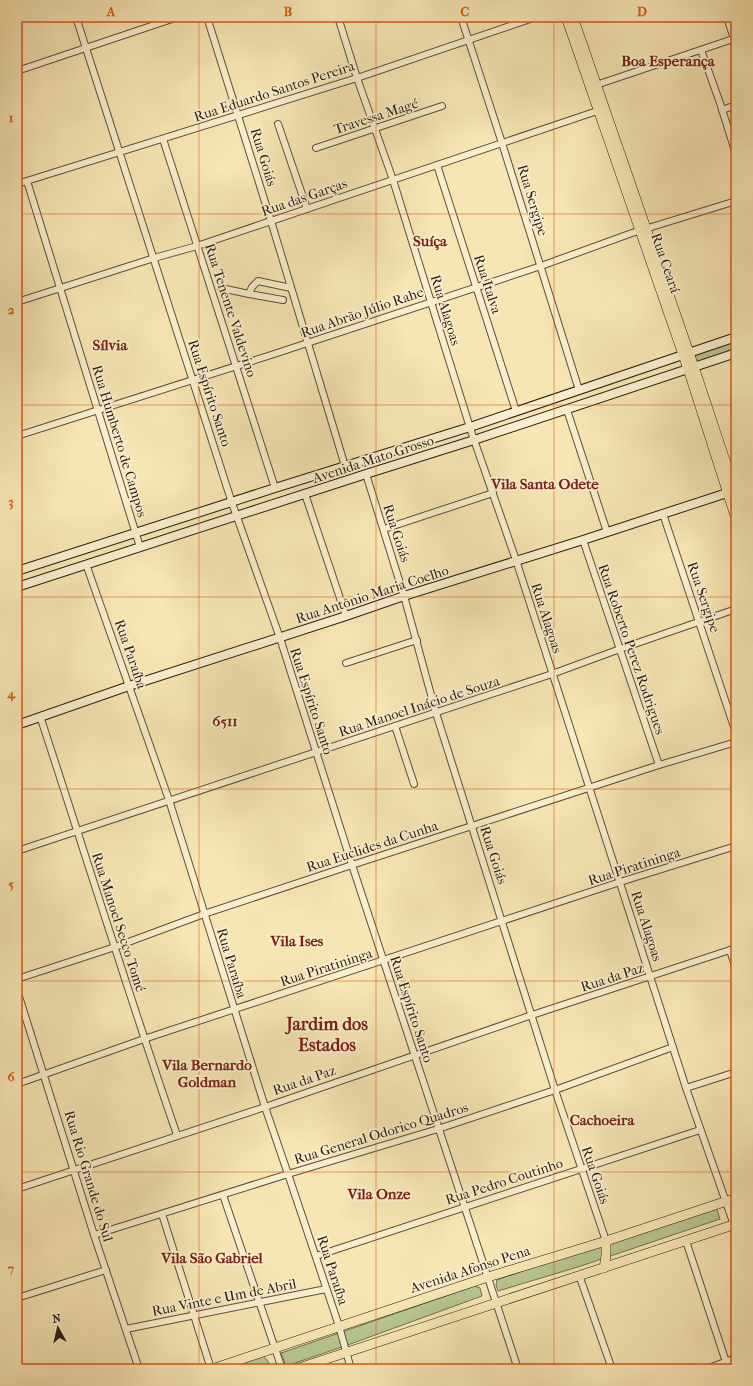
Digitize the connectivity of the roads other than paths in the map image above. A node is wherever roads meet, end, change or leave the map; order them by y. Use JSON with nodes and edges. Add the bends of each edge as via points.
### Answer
{"nodes":[{"id":1,"x":76,"y":17,"type":"edge"},
{"id":2,"x":178,"y":17,"type":"edge"},
{"id":3,"x":207,"y":17,"type":"edge"},
{"id":4,"x":338,"y":17,"type":"edge"},
{"id":5,"x":461,"y":17,"type":"edge"},
{"id":6,"x":536,"y":17,"type":"edge"},
{"id":7,"x":566,"y":17,"type":"edge"},
{"id":8,"x":573,"y":17,"type":"edge"},
{"id":9,"x":727,"y":17,"type":"edge"},
{"id":10,"x":468,"y":39,"type":"junction"},
{"id":11,"x":735,"y":41,"type":"edge"},
{"id":12,"x":86,"y":47,"type":"junction"},
{"id":13,"x":701,"y":50,"type":"junction"},
{"id":14,"x":17,"y":71,"type":"edge"},
{"id":15,"x":357,"y":78,"type":"junction"},
{"id":16,"x":593,"y":86,"type":"junction"},
{"id":17,"x":736,"y":105,"type":"edge"},
{"id":18,"x":442,"y":106,"type":"dead end"},
{"id":19,"x":601,"y":109,"type":"junction"},
{"id":20,"x":722,"y":110,"type":"junction"},
{"id":21,"x":239,"y":116,"type":"junction"},
{"id":22,"x":278,"y":124,"type":"dead end"},
{"id":23,"x":375,"y":128,"type":"junction"},
{"id":24,"x":163,"y":139,"type":"junction"},
{"id":25,"x":502,"y":143,"type":"junction"},
{"id":26,"x":316,"y":148,"type":"dead end"},
{"id":27,"x":120,"y":152,"type":"junction"},
{"id":28,"x":736,"y":154,"type":"edge"},
{"id":29,"x":437,"y":165,"type":"junction"},
{"id":30,"x":393,"y":180,"type":"junction"},
{"id":31,"x":27,"y":181,"type":"junction"},
{"id":32,"x":17,"y":184,"type":"edge"},
{"id":33,"x":736,"y":201,"type":"edge"},
{"id":34,"x":307,"y":209,"type":"junction"},
{"id":35,"x":271,"y":221,"type":"junction"},
{"id":36,"x":643,"y":230,"type":"junction"},
{"id":37,"x":198,"y":246,"type":"junction"},
{"id":38,"x":154,"y":258,"type":"junction"},
{"id":39,"x":541,"y":266,"type":"junction"},
{"id":40,"x":476,"y":286,"type":"junction"},
{"id":41,"x":60,"y":288,"type":"junction"},
{"id":42,"x":221,"y":288,"type":"dead end"},
{"id":43,"x":292,"y":288,"type":"junction"},
{"id":44,"x":250,"y":294,"type":"junction"},
{"id":45,"x":283,"y":300,"type":"dead end"},
{"id":46,"x":430,"y":301,"type":"junction"},
{"id":47,"x":17,"y":302,"type":"edge"},
{"id":48,"x":736,"y":338,"type":"edge"},
{"id":49,"x":308,"y":342,"type":"junction"},
{"id":50,"x":736,"y":353,"type":"edge"},
{"id":51,"x":686,"y":354,"type":"junction"},
{"id":52,"x":236,"y":366,"type":"junction"},
{"id":53,"x":655,"y":366,"type":"junction"},
{"id":54,"x":691,"y":368,"type":"junction"},
{"id":55,"x":193,"y":379,"type":"junction"},
{"id":56,"x":649,"y":382,"type":"junction"},
{"id":57,"x":579,"y":390,"type":"junction"},
{"id":58,"x":98,"y":410,"type":"junction"},
{"id":59,"x":567,"y":410,"type":"junction"},
{"id":60,"x":516,"y":411,"type":"junction"},
{"id":61,"x":524,"y":424,"type":"junction"},
{"id":62,"x":470,"y":427,"type":"junction"},
{"id":63,"x":17,"y":436,"type":"edge"},
{"id":64,"x":474,"y":440,"type":"junction"},
{"id":65,"x":369,"y":458,"type":"junction"},
{"id":66,"x":348,"y":465,"type":"junction"},
{"id":67,"x":366,"y":474,"type":"junction"},
{"id":68,"x":357,"y":477,"type":"junction"},
{"id":69,"x":276,"y":488,"type":"junction"},
{"id":70,"x":734,"y":491,"type":"edge"},
{"id":71,"x":493,"y":493,"type":"junction"},
{"id":72,"x":305,"y":494,"type":"junction"},
{"id":73,"x":232,"y":502,"type":"junction"},
{"id":74,"x":663,"y":514,"type":"junction"},
{"id":75,"x":237,"y":516,"type":"junction"},
{"id":76,"x":736,"y":519,"type":"edge"},
{"id":77,"x":384,"y":529,"type":"junction"},
{"id":78,"x":607,"y":532,"type":"junction"},
{"id":79,"x":136,"y":533,"type":"junction"},
{"id":80,"x":583,"y":540,"type":"junction"},
{"id":81,"x":140,"y":547,"type":"junction"},
{"id":82,"x":516,"y":560,"type":"junction"},
{"id":83,"x":86,"y":564,"type":"junction"},
{"id":84,"x":17,"y":571,"type":"edge"},
{"id":85,"x":18,"y":584,"type":"edge"},
{"id":86,"x":404,"y":596,"type":"junction"},
{"id":87,"x":736,"y":609,"type":"edge"},
{"id":88,"x":346,"y":616,"type":"junction"},
{"id":89,"x":699,"y":622,"type":"junction"},
{"id":90,"x":280,"y":638,"type":"junction"},
{"id":91,"x":417,"y":640,"type":"junction"},
{"id":92,"x":620,"y":649,"type":"junction"},
{"id":93,"x":346,"y":663,"type":"dead end"},
{"id":94,"x":552,"y":674,"type":"junction"},
{"id":95,"x":129,"y":686,"type":"junction"},
{"id":96,"x":436,"y":713,"type":"junction"},
{"id":97,"x":40,"y":716,"type":"junction"},
{"id":98,"x":17,"y":725,"type":"edge"},
{"id":99,"x":395,"y":726,"type":"junction"},
{"id":100,"x":736,"y":733,"type":"edge"},
{"id":101,"x":736,"y":742,"type":"edge"},
{"id":102,"x":316,"y":752,"type":"junction"},
{"id":103,"x":659,"y":765,"type":"junction"},
{"id":104,"x":414,"y":784,"type":"dead end"},
{"id":105,"x":589,"y":788,"type":"junction"},
{"id":106,"x":169,"y":800,"type":"junction"},
{"id":107,"x":472,"y":826,"type":"junction"},
{"id":108,"x":77,"y":831,"type":"junction"},
{"id":109,"x":736,"y":846,"type":"edge"},
{"id":110,"x":17,"y":851,"type":"edge"},
{"id":111,"x":352,"y":865,"type":"junction"},
{"id":112,"x":620,"y":882,"type":"junction"},
{"id":113,"x":204,"y":914,"type":"junction"},
{"id":114,"x":503,"y":921,"type":"junction"},
{"id":115,"x":115,"y":947,"type":"junction"},
{"id":116,"x":733,"y":949,"type":"edge"},
{"id":117,"x":384,"y":961,"type":"junction"},
{"id":118,"x":736,"y":969,"type":"edge"},
{"id":119,"x":651,"y":977,"type":"junction"},
{"id":120,"x":17,"y":979,"type":"edge"},
{"id":121,"x":17,"y":990,"type":"edge"},
{"id":122,"x":233,"y":1009,"type":"junction"},
{"id":123,"x":532,"y":1015,"type":"junction"},
{"id":124,"x":144,"y":1039,"type":"junction"},
{"id":125,"x":673,"y":1047,"type":"junction"},
{"id":126,"x":414,"y":1056,"type":"junction"},
{"id":127,"x":736,"y":1072,"type":"edge"},
{"id":128,"x":44,"y":1075,"type":"junction"},
{"id":129,"x":17,"y":1084,"type":"edge"},
{"id":130,"x":686,"y":1088,"type":"junction"},
{"id":131,"x":555,"y":1090,"type":"junction"},
{"id":132,"x":265,"y":1106,"type":"junction"},
{"id":133,"x":438,"y":1129,"type":"junction"},
{"id":134,"x":700,"y":1130,"type":"junction"},
{"id":135,"x":177,"y":1135,"type":"junction"},
{"id":136,"x":581,"y":1168,"type":"junction"},
{"id":137,"x":74,"y":1169,"type":"junction"},
{"id":138,"x":288,"y":1174,"type":"junction"},
{"id":139,"x":17,"y":1189,"type":"edge"},
{"id":140,"x":223,"y":1195,"type":"junction"},
{"id":141,"x":736,"y":1198,"type":"edge"},
{"id":142,"x":726,"y":1202,"type":"junction"},
{"id":143,"x":464,"y":1206,"type":"junction"},
{"id":144,"x":162,"y":1214,"type":"junction"},
{"id":145,"x":735,"y":1225,"type":"edge"},
{"id":146,"x":94,"y":1235,"type":"junction"},
{"id":147,"x":606,"y":1241,"type":"junction"},
{"id":148,"x":686,"y":1241,"type":"junction"},
{"id":149,"x":316,"y":1256,"type":"junction"},
{"id":150,"x":604,"y":1268,"type":"junction"},
{"id":151,"x":106,"y":1270,"type":"junction"},
{"id":152,"x":579,"y":1275,"type":"junction"},
{"id":153,"x":488,"y":1277,"type":"junction"},
{"id":154,"x":326,"y":1289,"type":"junction"},
{"id":155,"x":17,"y":1298,"type":"edge"},
{"id":156,"x":259,"y":1302,"type":"junction"},
{"id":157,"x":496,"y":1303,"type":"junction"},
{"id":158,"x":195,"y":1314,"type":"junction"},
{"id":159,"x":339,"y":1326,"type":"junction"},
{"id":160,"x":126,"y":1329,"type":"junction"},
{"id":161,"x":274,"y":1348,"type":"junction"},
{"id":162,"x":346,"y":1352,"type":"junction"},
{"id":163,"x":736,"y":1358,"type":"edge"},
{"id":164,"x":726,"y":1362,"type":"junction"},
{"id":165,"x":139,"y":1369,"type":"edge"},
{"id":166,"x":212,"y":1369,"type":"edge"},
{"id":167,"x":282,"y":1369,"type":"edge"},
{"id":168,"x":296,"y":1369,"type":"edge"},
{"id":169,"x":352,"y":1369,"type":"edge"},
{"id":170,"x":518,"y":1369,"type":"edge"},
{"id":171,"x":612,"y":1369,"type":"edge"},
{"id":172,"x":706,"y":1369,"type":"edge"}],
"edges":[{"from":1,"to":12,"type":"street","name":"Rua Espírito Santo"},
{"from":2,"to":12,"type":"street"},
{"from":3,"to":21,"type":"street","name":"Rua Goiás"},
{"from":4,"to":15,"type":"street","name":"Rua Alagoas"},
{"from":5,"to":10,"type":"street","name":"Rua Sergipe"},
{"from":6,"to":10,"type":"street","name":"Rua Eduardo Santos Pereira"},
{"from":7,"to":16,"type":"main road","name":"Rua Ceará"},
{"from":8,"to":16,"type":"main road","name":"Rua Ceará"},
{"from":9,"to":11,"type":"street"},
{"from":10,"to":15,"type":"street","name":"Rua Eduardo Santos Pereira"},
{"from":10,"to":25,"type":"street","name":"Rua Sergipe"},
{"from":11,"to":13,"type":"street"},
{"from":12,"to":14,"type":"street"},
{"from":12,"to":27,"type":"street","name":"Rua Espírito Santo"},
{"from":13,"to":16,"type":"street"},
{"from":13,"to":20,"type":"street"},
{"from":15,"to":21,"type":"street","name":"Rua Eduardo Santos Pereira"},
{"from":15,"to":23,"type":"street","name":"Rua Alagoas"},
{"from":16,"to":19,"type":"main road","name":"Rua Ceará"},
{"from":17,"to":20,"type":"street"},
{"from":18,"to":23,"type":"street","name":"Travessa Magé"},
{"from":19,"to":25,"type":"street","name":"Rua das Garças"},
{"from":19,"to":36,"type":"main road","name":"Rua Ceará"},
{"from":20,"to":28,"type":"street"},
{"from":21,"to":24,"type":"street","name":"Rua Eduardo Santos Pereira"},
{"from":21,"to":35,"type":"street","name":"Rua Goiás"},
{"from":22,"to":34,"type":"street"},
{"from":23,"to":26,"type":"street","name":"Travessa Magé"},
{"from":23,"to":30,"type":"street","name":"Rua Alagoas"},
{"from":24,"to":27,"type":"street","name":"Rua Eduardo Santos Pereira"},
{"from":24,"to":37,"type":"street","name":"Rua Tenente Valdevino"},
{"from":25,"to":29,"type":"street","name":"Rua das Garças"},
{"from":25,"to":39,"type":"street","name":"Rua Sergipe"},
{"from":27,"to":31,"type":"street","name":"Rua Eduardo Santos Pereira"},
{"from":27,"to":38,"type":"street","name":"Rua Espírito Santo"},
{"from":29,"to":30,"type":"street","name":"Rua das Garças"},
{"from":29,"to":40,"type":"street","name":"Rua Italva"},
{"from":30,"to":34,"type":"street","name":"Rua das Garças"},
{"from":30,"to":46,"type":"street","name":"Rua Alagoas"},
{"from":31,"to":32,"type":"street","name":"Rua Eduardo Santos Pereira"},
{"from":31,"to":41,"type":"street","name":"Rua Humberto de Campos"},
{"from":33,"to":36,"type":"street","name":"Rua Abrão Júlio Rahe"},
{"from":34,"to":35,"type":"street","name":"Rua das Garças"},
{"from":35,"to":37,"type":"street","name":"Rua das Garças"},
{"from":35,"to":43,"type":"street","name":"Rua Goiás"},
{"from":36,"to":39,"type":"street","name":"Rua Abrão Júlio Rahe"},
{"from":36,"to":51,"type":"main road","name":"Rua Ceará"},
{"from":37,"to":38,"type":"street","name":"Rua das Garças"},
{"from":37,"to":52,"type":"street","name":"Rua Tenente Valdevino"},
{"from":38,"to":41,"type":"street","name":"Rua das Garças"},
{"from":38,"to":55,"type":"street","name":"Rua Espírito Santo"},
{"from":39,"to":40,"type":"street","name":"Rua Abrão Júlio Rahe"},
{"from":39,"to":57,"type":"street","name":"Rua Sergipe"},
{"from":40,"to":46,"type":"street","name":"Rua Abrão Júlio Rahe"},
{"from":40,"to":60,"type":"street","name":"Rua Italva"},
{"from":41,"to":47,"type":"street","name":"Rua das Garças"},
{"from":41,"to":58,"type":"street","name":"Rua Humberto de Campos"},
{"from":42,"to":44,"type":"street"},
{"from":43,"to":44,"type":"street","via":[[258,281]]},
{"from":43,"to":49,"type":"street","name":"Rua Goiás"},
{"from":44,"to":45,"type":"street"},
{"from":46,"to":49,"type":"street","name":"Rua Abrão Júlio Rahe"},
{"from":46,"to":62,"type":"street","name":"Rua Alagoas"},
{"from":48,"to":51,"type":"main road","name":"Avenida Mato Grosso"},
{"from":49,"to":52,"type":"street","name":"Rua Abrão Júlio Rahe"},
{"from":49,"to":66,"type":"street","name":"Rua Goiás"},
{"from":50,"to":54,"type":"main road","name":"Avenida Mato Grosso"},
{"from":51,"to":53,"type":"main road","name":"Avenida Mato Grosso"},
{"from":51,"to":54,"type":"main road","name":"Rua Ceará"},
{"from":52,"to":55,"type":"street","name":"Rua Abrão Júlio Rahe"},
{"from":52,"to":69,"type":"street","name":"Rua Tenente Valdevino"},
{"from":53,"to":56,"type":"main road","via":[[656,374]]},
{"from":53,"to":57,"type":"main road","name":"Avenida Mato Grosso"},
{"from":54,"to":56,"type":"main road","name":"Avenida Mato Grosso"},
{"from":54,"to":70,"type":"main road","name":"Rua Ceará"},
{"from":55,"to":58,"type":"street","name":"Rua Abrão Júlio Rahe"},
{"from":55,"to":73,"type":"street","name":"Rua Espírito Santo"},
{"from":56,"to":59,"type":"main road","name":"Avenida Mato Grosso"},
{"from":57,"to":60,"type":"main road","name":"Avenida Mato Grosso"},
{"from":58,"to":63,"type":"street","name":"Rua Abrão Júlio Rahe"},
{"from":58,"to":79,"type":"street","name":"Rua Humberto de Campos"},
{"from":59,"to":61,"type":"main road","name":"Avenida Mato Grosso"},
{"from":59,"to":78,"type":"street"},
{"from":60,"to":61,"type":"main road"},
{"from":60,"to":62,"type":"main road","name":"Avenida Mato Grosso"},
{"from":61,"to":64,"type":"main road","name":"Avenida Mato Grosso"},
{"from":62,"to":64,"type":"street","name":"Rua Alagoas"},
{"from":62,"to":65,"type":"main road","name":"Avenida Mato Grosso"},
{"from":64,"to":67,"type":"main road","name":"Avenida Mato Grosso"},
{"from":64,"to":71,"type":"street","name":"Rua Alagoas"},
{"from":65,"to":66,"type":"main road","name":"Avenida Mato Grosso"},
{"from":65,"to":67,"type":"main road","via":[[365,467]]},
{"from":66,"to":68,"type":"main road","via":[[356,471]]},
{"from":66,"to":69,"type":"main road","name":"Avenida Mato Grosso"},
{"from":67,"to":68,"type":"main road","name":"Avenida Mato Grosso"},
{"from":67,"to":77,"type":"street","name":"Rua Goiás"},
{"from":68,"to":72,"type":"main road","name":"Avenida Mato Grosso"},
{"from":69,"to":73,"type":"main road","name":"Avenida Mato Grosso"},
{"from":70,"to":74,"type":"main road","name":"Rua Antônio Maria Coelho"},
{"from":70,"to":76,"type":"main road","name":"Rua Ceará"},
{"from":71,"to":77,"type":"street"},
{"from":71,"to":82,"type":"street","name":"Rua Alagoas"},
{"from":72,"to":75,"type":"main road","name":"Avenida Mato Grosso"},
{"from":72,"to":88,"type":"street"},
{"from":73,"to":75,"type":"street","name":"Rua Espírito Santo"},
{"from":73,"to":79,"type":"main road","name":"Avenida Mato Grosso"},
{"from":74,"to":78,"type":"main road","name":"Rua Antônio Maria Coelho"},
{"from":74,"to":89,"type":"street","name":"Rua Sergipe"},
{"from":75,"to":81,"type":"main road","name":"Avenida Mato Grosso"},
{"from":75,"to":90,"type":"street","name":"Rua Espírito Santo"},
{"from":77,"to":86,"type":"street","name":"Rua Goiás"},
{"from":78,"to":80,"type":"main road","name":"Rua Antônio Maria Coelho"},
{"from":79,"to":81,"type":"street","name":"Rua Humberto de Campos"},
{"from":79,"to":84,"type":"main road","name":"Avenida Mato Grosso"},
{"from":80,"to":82,"type":"main road","name":"Rua Antônio Maria Coelho"},
{"from":80,"to":92,"type":"street","name":"Rua Roberto Perez Rodrigues"},
{"from":81,"to":83,"type":"main road","name":"Avenida Mato Grosso"},
{"from":82,"to":86,"type":"main road","name":"Rua Antônio Maria Coelho"},
{"from":82,"to":94,"type":"street","name":"Rua Alagoas"},
{"from":83,"to":85,"type":"main road","name":"Avenida Mato Grosso"},
{"from":83,"to":95,"type":"street","name":"Rua Paraíba"},
{"from":86,"to":88,"type":"main road","name":"Rua Antônio Maria Coelho"},
{"from":86,"to":91,"type":"street","name":"Rua Goiás"},
{"from":87,"to":89,"type":"street","name":"Rua Manoel Inácio de Souza"},
{"from":88,"to":90,"type":"main road","name":"Rua Antônio Maria Coelho"},
{"from":89,"to":92,"type":"street","name":"Rua Manoel Inácio de Souza"},
{"from":89,"to":100,"type":"street","name":"Rua Sergipe"},
{"from":90,"to":95,"type":"main road","name":"Rua Antônio Maria Coelho"},
{"from":90,"to":102,"type":"street","name":"Rua Espírito Santo"},
{"from":91,"to":93,"type":"street"},
{"from":91,"to":96,"type":"street","name":"Rua Goiás"},
{"from":92,"to":94,"type":"street","name":"Rua Manoel Inácio de Souza"},
{"from":92,"to":103,"type":"street","name":"Rua Roberto Perez Rodrigues"},
{"from":94,"to":96,"type":"street","name":"Rua Manoel Inácio de Souza"},
{"from":94,"to":105,"type":"street","name":"Rua Alagoas"},
{"from":95,"to":97,"type":"main road","name":"Rua Antônio Maria Coelho"},
{"from":95,"to":106,"type":"street","name":"Rua Paraíba"},
{"from":96,"to":99,"type":"street","name":"Rua Manoel Inácio de Souza"},
{"from":96,"to":107,"type":"street","name":"Rua Goiás"},
{"from":97,"to":98,"type":"main road","name":"Rua Antônio Maria Coelho"},
{"from":97,"to":108,"type":"street","name":"Rua Manoel Secco Tomé"},
{"from":99,"to":102,"type":"street","name":"Rua Manoel Inácio de Souza"},
{"from":99,"to":104,"type":"street"},
{"from":101,"to":103,"type":"street","name":"Rua Euclides da Cunha"},
{"from":102,"to":106,"type":"street","name":"Rua Manoel Inácio de Souza"},
{"from":102,"to":111,"type":"street","name":"Rua Espírito Santo"},
{"from":103,"to":105,"type":"street","name":"Rua Euclides da Cunha"},
{"from":105,"to":107,"type":"street","name":"Rua Euclides da Cunha"},
{"from":105,"to":112,"type":"street","name":"Rua Alagoas"},
{"from":106,"to":108,"type":"street","name":"Rua Manoel Inácio de Souza"},
{"from":106,"to":113,"type":"street","name":"Rua Paraíba"},
{"from":107,"to":111,"type":"street","name":"Rua Euclides da Cunha"},
{"from":107,"to":114,"type":"street","name":"Rua Goiás"},
{"from":108,"to":110,"type":"street","name":"Rua Manoel Inácio de Souza"},
{"from":108,"to":115,"type":"street","name":"Rua Manoel Secco Tomé"},
{"from":109,"to":112,"type":"street","name":"Rua Piratininga"},
{"from":111,"to":113,"type":"street","name":"Rua Euclides da Cunha"},
{"from":111,"to":117,"type":"street","name":"Rua Espírito Santo"},
{"from":112,"to":114,"type":"street","name":"Rua Piratininga"},
{"from":112,"to":119,"type":"street","name":"Rua Alagoas"},
{"from":113,"to":115,"type":"street","name":"Rua Euclides da Cunha"},
{"from":113,"to":122,"type":"street","name":"Rua Paraíba"},
{"from":114,"to":117,"type":"street","name":"Rua Piratininga"},
{"from":114,"to":123,"type":"street","name":"Rua Goiás"},
{"from":115,"to":120,"type":"street","name":"Rua Euclides da Cunha"},
{"from":115,"to":124,"type":"street","name":"Rua Manoel Secco Tomé"},
{"from":116,"to":118,"type":"street"},
{"from":116,"to":119,"type":"street","name":"Rua da Paz"},
{"from":117,"to":122,"type":"street","name":"Rua Piratininga"},
{"from":117,"to":126,"type":"street","name":"Rua Espírito Santo"},
{"from":119,"to":123,"type":"street","name":"Rua da Paz"},
{"from":119,"to":125,"type":"street","name":"Rua Alagoas"},
{"from":121,"to":128,"type":"street","name":"Rua Rio Grande do Sul"},
{"from":122,"to":124,"type":"street","name":"Rua Piratininga"},
{"from":122,"to":132,"type":"street","name":"Rua Paraíba"},
{"from":123,"to":126,"type":"street","name":"Rua da Paz"},
{"from":123,"to":131,"type":"street","name":"Rua Goiás"},
{"from":124,"to":128,"type":"street","name":"Rua Piratininga"},
{"from":124,"to":135,"type":"street","name":"Rua Manoel Secco Tomé"},
{"from":125,"to":130,"type":"street","name":"Rua Alagoas"},
{"from":125,"to":131,"type":"street","name":"Rua General Odorico Quadros"},
{"from":126,"to":132,"type":"street","name":"Rua da Paz"},
{"from":126,"to":133,"type":"street","name":"Rua Espírito Santo"},
{"from":127,"to":130,"type":"street"},
{"from":128,"to":129,"type":"street","name":"Rua Piratininga"},
{"from":128,"to":137,"type":"street","name":"Rua Rio Grande do Sul"},
{"from":130,"to":134,"type":"street","name":"Rua Alagoas"},
{"from":131,"to":133,"type":"street","name":"Rua General Odorico Quadros"},
{"from":131,"to":136,"type":"street","name":"Rua Goiás"},
{"from":132,"to":135,"type":"street","name":"Rua da Paz"},
{"from":132,"to":138,"type":"street","name":"Rua Paraíba"},
{"from":133,"to":138,"type":"street","name":"Rua General Odorico Quadros"},
{"from":133,"to":143,"type":"street","name":"Rua Espírito Santo"},
{"from":134,"to":136,"type":"street","name":"Rua Pedro Coutinho"},
{"from":134,"to":142,"type":"street","name":"Rua Alagoas"},
{"from":135,"to":137,"type":"street","name":"Rua da Paz"},
{"from":136,"to":143,"type":"street","name":"Rua Pedro Coutinho"},
{"from":136,"to":147,"type":"street","name":"Rua Goiás"},
{"from":137,"to":139,"type":"street","name":"Rua da Paz"},
{"from":137,"to":146,"type":"street","name":"Rua Rio Grande do Sul"},
{"from":138,"to":140,"type":"street","name":"Rua General Odorico Quadros"},
{"from":138,"to":149,"type":"street","name":"Rua Paraíba"},
{"from":140,"to":144,"type":"street","name":"Rua General Odorico Quadros"},
{"from":140,"to":156,"type":"street"},
{"from":141,"to":142,"type":"main road","name":"Avenida Afonso Pena"},
{"from":142,"to":145,"type":"street","name":"Rua Alagoas"},
{"from":142,"to":147,"type":"main road","name":"Avenida Afonso Pena"},
{"from":143,"to":149,"type":"street","name":"Rua Pedro Coutinho"},
{"from":143,"to":153,"type":"street","name":"Rua Espírito Santo"},
{"from":144,"to":146,"type":"street","name":"Rua General Odorico Quadros"},
{"from":144,"to":158,"type":"street"},
{"from":145,"to":148,"type":"main road"},
{"from":146,"to":151,"type":"street","name":"Rua Rio Grande do Sul"},
{"from":147,"to":150,"type":"main road"},
{"from":147,"to":153,"type":"main road","name":"Avenida Afonso Pena"},
{"from":148,"to":150,"type":"main road"},
{"from":148,"to":164,"type":"street"},
{"from":149,"to":154,"type":"street","name":"Rua Paraíba"},
{"from":150,"to":152,"type":"main road"},
{"from":151,"to":155,"type":"street"},
{"from":151,"to":160,"type":"street","name":"Rua Rio Grande do Sul"},
{"from":152,"to":157,"type":"main road"},
{"from":152,"to":171,"type":"street"},
{"from":153,"to":157,"type":"street","name":"Rua Espírito Santo"},
{"from":153,"to":159,"type":"main road","name":"Avenida Afonso Pena"},
{"from":154,"to":156,"type":"street","name":"Rua Vinte e Um de Abril"},
{"from":154,"to":159,"type":"street","name":"Rua Paraíba"},
{"from":156,"to":158,"type":"street","name":"Rua Vinte e Um de Abril"},
{"from":156,"to":161,"type":"street"},
{"from":157,"to":162,"type":"main road"},
{"from":157,"to":170,"type":"street","name":"Rua Espírito Santo"},
{"from":158,"to":160,"type":"street","name":"Rua Vinte e Um de Abril"},
{"from":158,"to":166,"type":"street"},
{"from":159,"to":161,"type":"main road","name":"Avenida Afonso Pena"},
{"from":159,"to":162,"type":"street","name":"Rua Paraíba"},
{"from":160,"to":165,"type":"street","name":"Rua Rio Grande do Sul"},
{"from":161,"to":166,"type":"main road","name":"Avenida Afonso Pena"},
{"from":161,"to":167,"type":"street"},
{"from":162,"to":168,"type":"main road"},
{"from":162,"to":169,"type":"street","name":"Rua Paraíba"},
{"from":163,"to":164,"type":"street"},
{"from":164,"to":172,"type":"street"}]}
